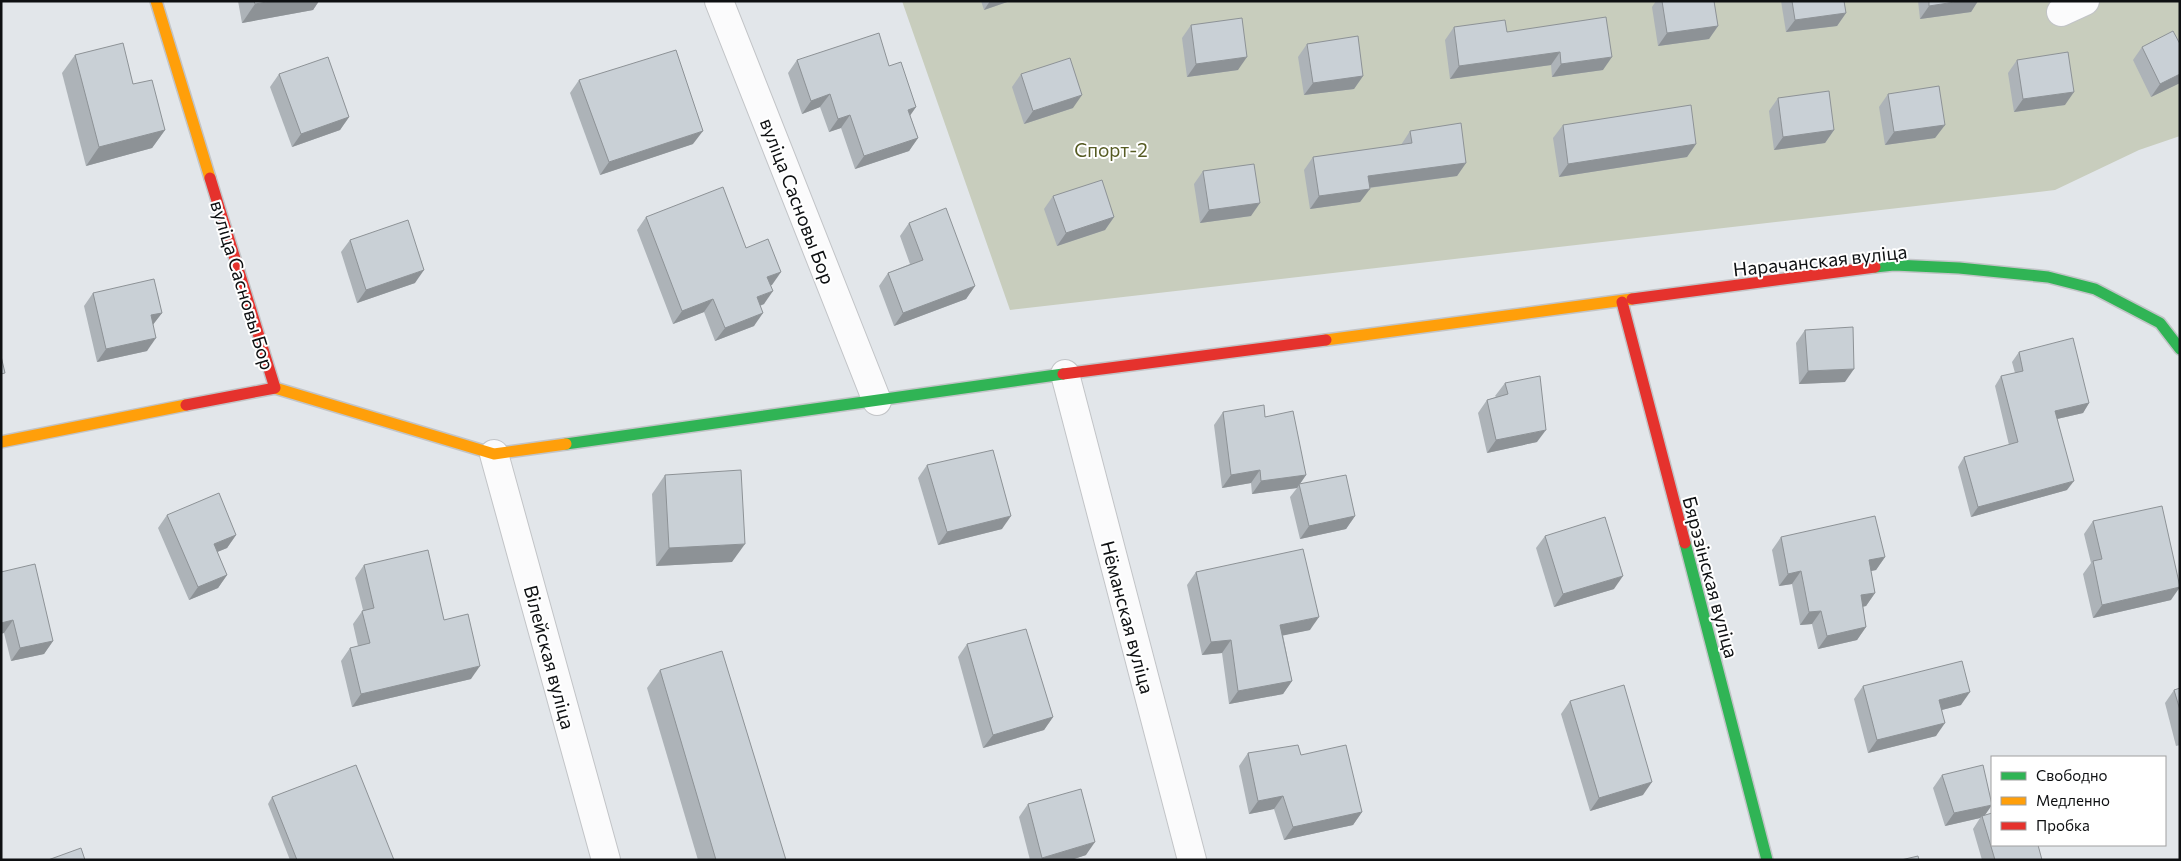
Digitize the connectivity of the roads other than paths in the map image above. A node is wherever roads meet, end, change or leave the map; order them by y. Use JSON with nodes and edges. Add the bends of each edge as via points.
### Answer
{"nodes":[{"id":1,"x":156,"y":1,"type":"edge"},
{"id":2,"x":720,"y":1,"type":"edge"},
{"id":3,"x":1622,"y":302,"type":"junction"},
{"id":4,"x":2180,"y":349,"type":"edge"},
{"id":5,"x":1065,"y":374,"type":"junction"},
{"id":6,"x":275,"y":388,"type":"junction"},
{"id":7,"x":877,"y":401,"type":"junction"},
{"id":8,"x":1,"y":442,"type":"edge"},
{"id":9,"x":494,"y":454,"type":"junction"},
{"id":10,"x":606,"y":860,"type":"edge"},
{"id":11,"x":1192,"y":860,"type":"edge"},
{"id":12,"x":1767,"y":860,"type":"edge"}],
"edges":[{"from":1,"to":6,"type":"street","name":"вуліца Сасновы Бор"},
{"from":2,"to":7,"type":"street","name":"вуліца Сасновы Бор"},
{"from":3,"to":4,"type":"street","name":"Нарачанская вуліца","via":[[1894,266],[1959,268],[2048,277],[2095,289],[2160,323]]},
{"from":3,"to":5,"type":"street","name":"Нарачанская вуліца"},
{"from":3,"to":12,"type":"street","name":"Бярэзінская вуліца"},
{"from":5,"to":7,"type":"street","name":"Нарачанская вуліца"},
{"from":5,"to":11,"type":"street","name":"Нёманская вуліца"},
{"from":6,"to":8,"type":"street","name":"вуліца Сасновы Бор"},
{"from":6,"to":9,"type":"street"},
{"from":7,"to":9,"type":"street","name":"Нарачанская вуліца"},
{"from":9,"to":10,"type":"street","name":"Вілейская вуліца"}]}
